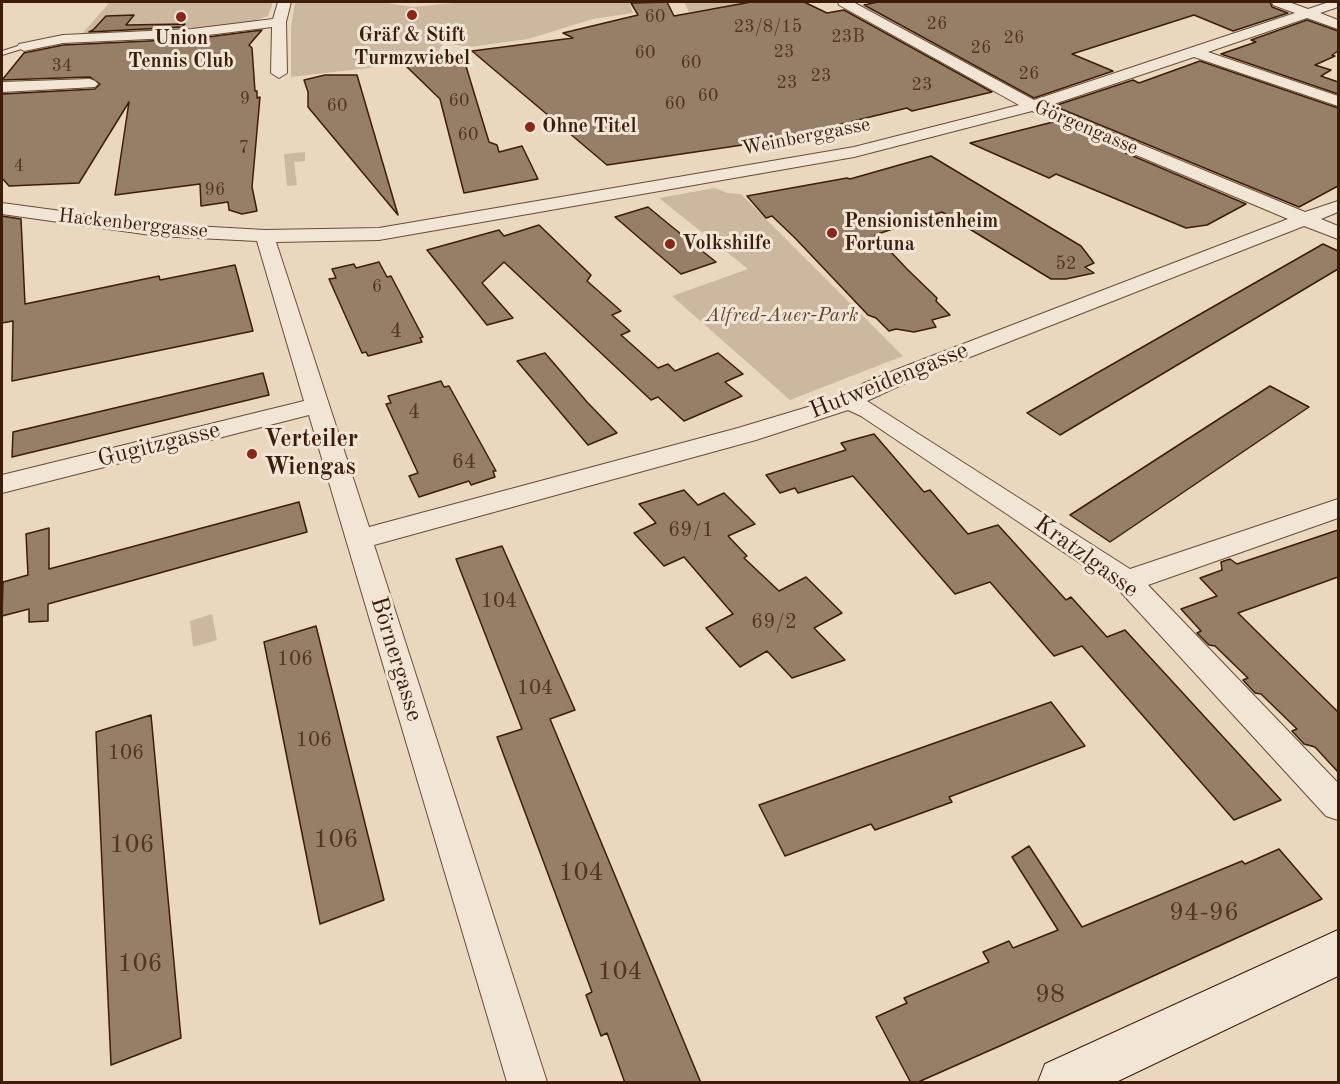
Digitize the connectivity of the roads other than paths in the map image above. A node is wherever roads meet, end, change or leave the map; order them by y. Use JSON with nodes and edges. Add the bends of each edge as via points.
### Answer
{"nodes":[{"id":1,"x":284,"y":2,"type":"edge"},
{"id":2,"x":844,"y":2,"type":"edge"},
{"id":3,"x":1278,"y":2,"type":"edge"},
{"id":4,"x":1338,"y":3,"type":"edge"},
{"id":5,"x":1305,"y":14,"type":"junction"},
{"id":6,"x":279,"y":22,"type":"junction"},
{"id":7,"x":1338,"y":25,"type":"edge"},
{"id":8,"x":24,"y":47,"type":"joint"},
{"id":9,"x":1195,"y":52,"type":"junction"},
{"id":10,"x":2,"y":53,"type":"edge"},
{"id":11,"x":279,"y":74,"type":"dead end"},
{"id":12,"x":90,"y":84,"type":"dead end"},
{"id":13,"x":2,"y":87,"type":"edge"},
{"id":14,"x":1338,"y":101,"type":"edge"},
{"id":15,"x":1033,"y":106,"type":"junction"},
{"id":16,"x":1338,"y":206,"type":"edge"},
{"id":17,"x":2,"y":208,"type":"edge"},
{"id":18,"x":1303,"y":219,"type":"junction"},
{"id":19,"x":1338,"y":233,"type":"edge"},
{"id":20,"x":265,"y":236,"type":"junction"},
{"id":21,"x":849,"y":402,"type":"junction"},
{"id":22,"x":316,"y":406,"type":"junction"},
{"id":23,"x":2,"y":484,"type":"edge"},
{"id":24,"x":1338,"y":508,"type":"edge"},
{"id":25,"x":358,"y":540,"type":"junction"},
{"id":26,"x":1126,"y":580,"type":"junction"},
{"id":27,"x":1338,"y":805,"type":"edge"},
{"id":28,"x":1338,"y":953,"type":"edge"},
{"id":29,"x":527,"y":1083,"type":"edge"},
{"id":30,"x":1064,"y":1083,"type":"edge"}],
"edges":[{"from":1,"to":6,"type":"street"},
{"from":2,"to":15,"type":"street","name":"Görgengasse"},
{"from":3,"to":5,"type":"street"},
{"from":4,"to":5,"type":"street","name":"Weinberggasse"},
{"from":5,"to":7,"type":"street"},
{"from":5,"to":9,"type":"street","name":"Weinberggasse"},
{"from":6,"to":8,"type":"street","via":[[202,32],[73,38]]},
{"from":6,"to":11,"type":"street"},
{"from":8,"to":10,"type":"lane"},
{"from":9,"to":14,"type":"street"},
{"from":9,"to":15,"type":"street","name":"Weinberggasse"},
{"from":12,"to":13,"type":"street"},
{"from":15,"to":18,"type":"street","name":"Görgengasse"},
{"from":15,"to":20,"type":"street","name":"Weinberggasse","via":[[854,152],[390,232]]},
{"from":16,"to":18,"type":"street","name":"Hutweidengasse"},
{"from":17,"to":20,"type":"street","name":"Hackenberggasse","via":[[158,230]]},
{"from":18,"to":19,"type":"street","name":"Görgengasse"},
{"from":18,"to":21,"type":"street","name":"Hutweidengasse","via":[[906,374]]},
{"from":20,"to":22,"type":"street","name":"Börnergasse"},
{"from":21,"to":25,"type":"street","name":"Hutweidengasse","via":[[747,434]]},
{"from":21,"to":26,"type":"street","name":"Kratzlgasse","via":[[869,411]]},
{"from":22,"to":23,"type":"street","name":"Gugitzgasse"},
{"from":22,"to":25,"type":"street","name":"Börnergasse"},
{"from":24,"to":26,"type":"street"},
{"from":25,"to":29,"type":"street","name":"Börnergasse"},
{"from":26,"to":27,"type":"street","name":"Kratzlgasse"},
{"from":28,"to":30,"type":"main road"}]}
